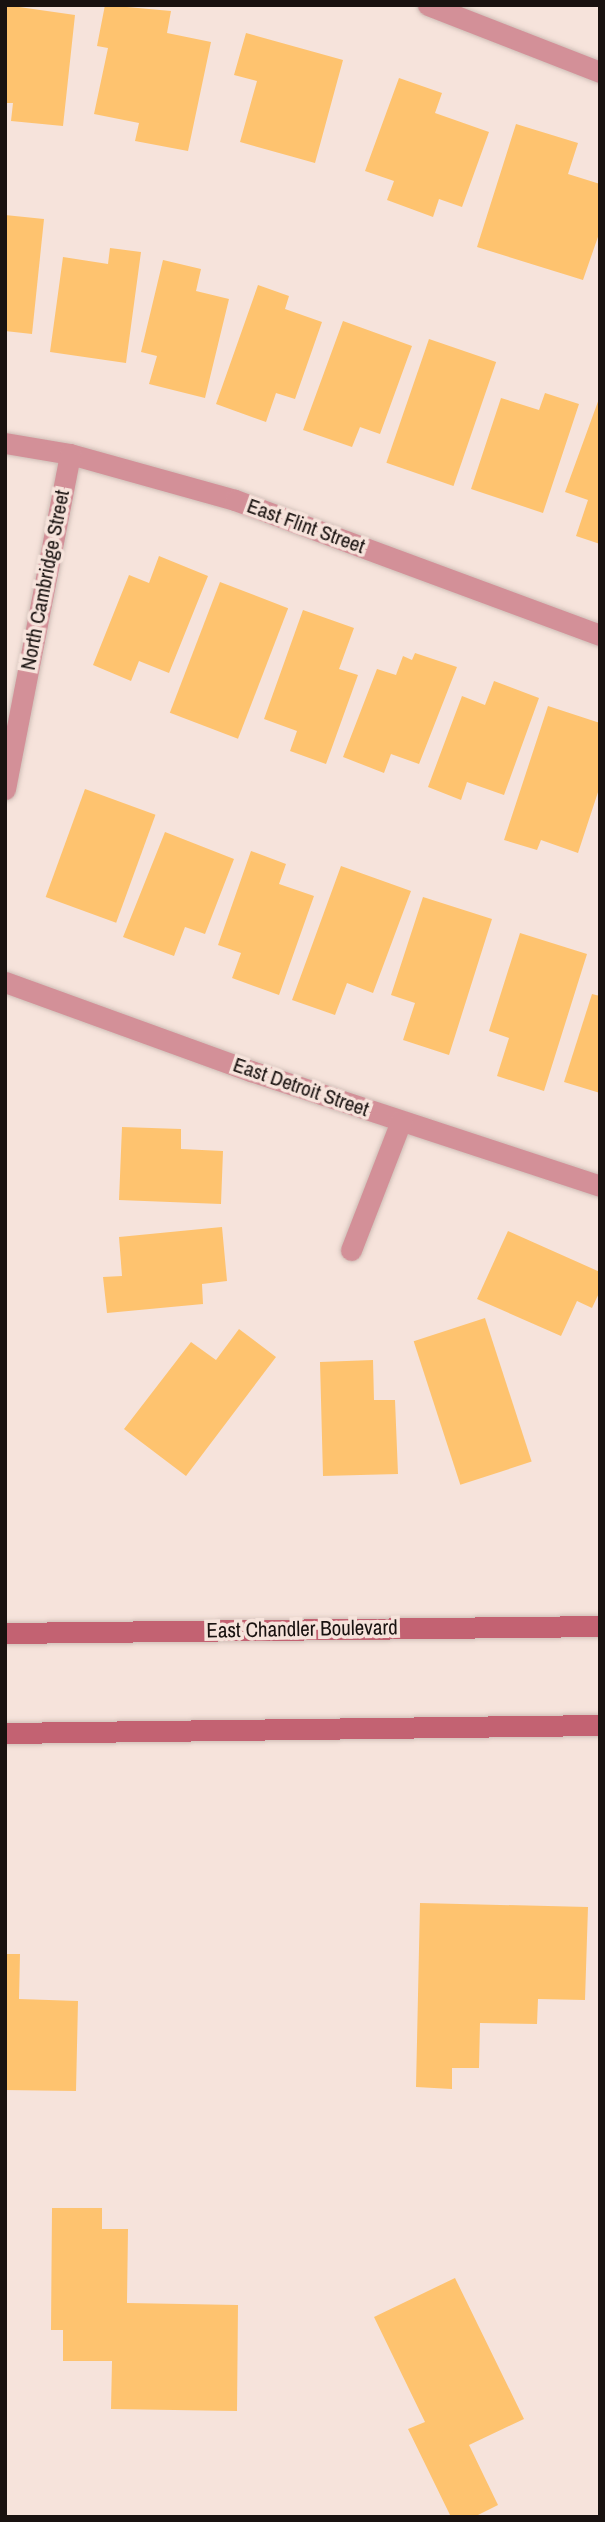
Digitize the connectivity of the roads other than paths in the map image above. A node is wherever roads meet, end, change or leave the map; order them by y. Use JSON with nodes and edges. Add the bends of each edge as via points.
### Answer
{"nodes":[{"id":1,"x":428,"y":5,"type":"edge"},
{"id":2,"x":600,"y":72,"type":"edge"},
{"id":3,"x":5,"y":443,"type":"edge"},
{"id":4,"x":70,"y":454,"type":"junction"},
{"id":5,"x":600,"y":635,"type":"edge"},
{"id":6,"x":5,"y":789,"type":"edge"},
{"id":7,"x":5,"y":982,"type":"edge"},
{"id":8,"x":401,"y":1121,"type":"junction"},
{"id":9,"x":600,"y":1186,"type":"edge"},
{"id":10,"x":351,"y":1250,"type":"dead end"},
{"id":11,"x":600,"y":1626,"type":"edge"},
{"id":12,"x":5,"y":1633,"type":"edge"},
{"id":13,"x":600,"y":1725,"type":"edge"},
{"id":14,"x":5,"y":1733,"type":"edge"}],
"edges":[{"from":1,"to":2,"type":"street"},
{"from":3,"to":4,"type":"street","name":"East Flint Street"},
{"from":4,"to":5,"type":"street","name":"East Flint Street","via":[[235,500]]},
{"from":4,"to":6,"type":"street","name":"North Cambridge Street"},
{"from":7,"to":8,"type":"street","name":"East Detroit Street"},
{"from":8,"to":9,"type":"street","name":"East Detroit Street"},
{"from":8,"to":10,"type":"street"},
{"from":11,"to":12,"type":"main road","name":"East Chandler Boulevard"},
{"from":13,"to":14,"type":"main road"}]}
